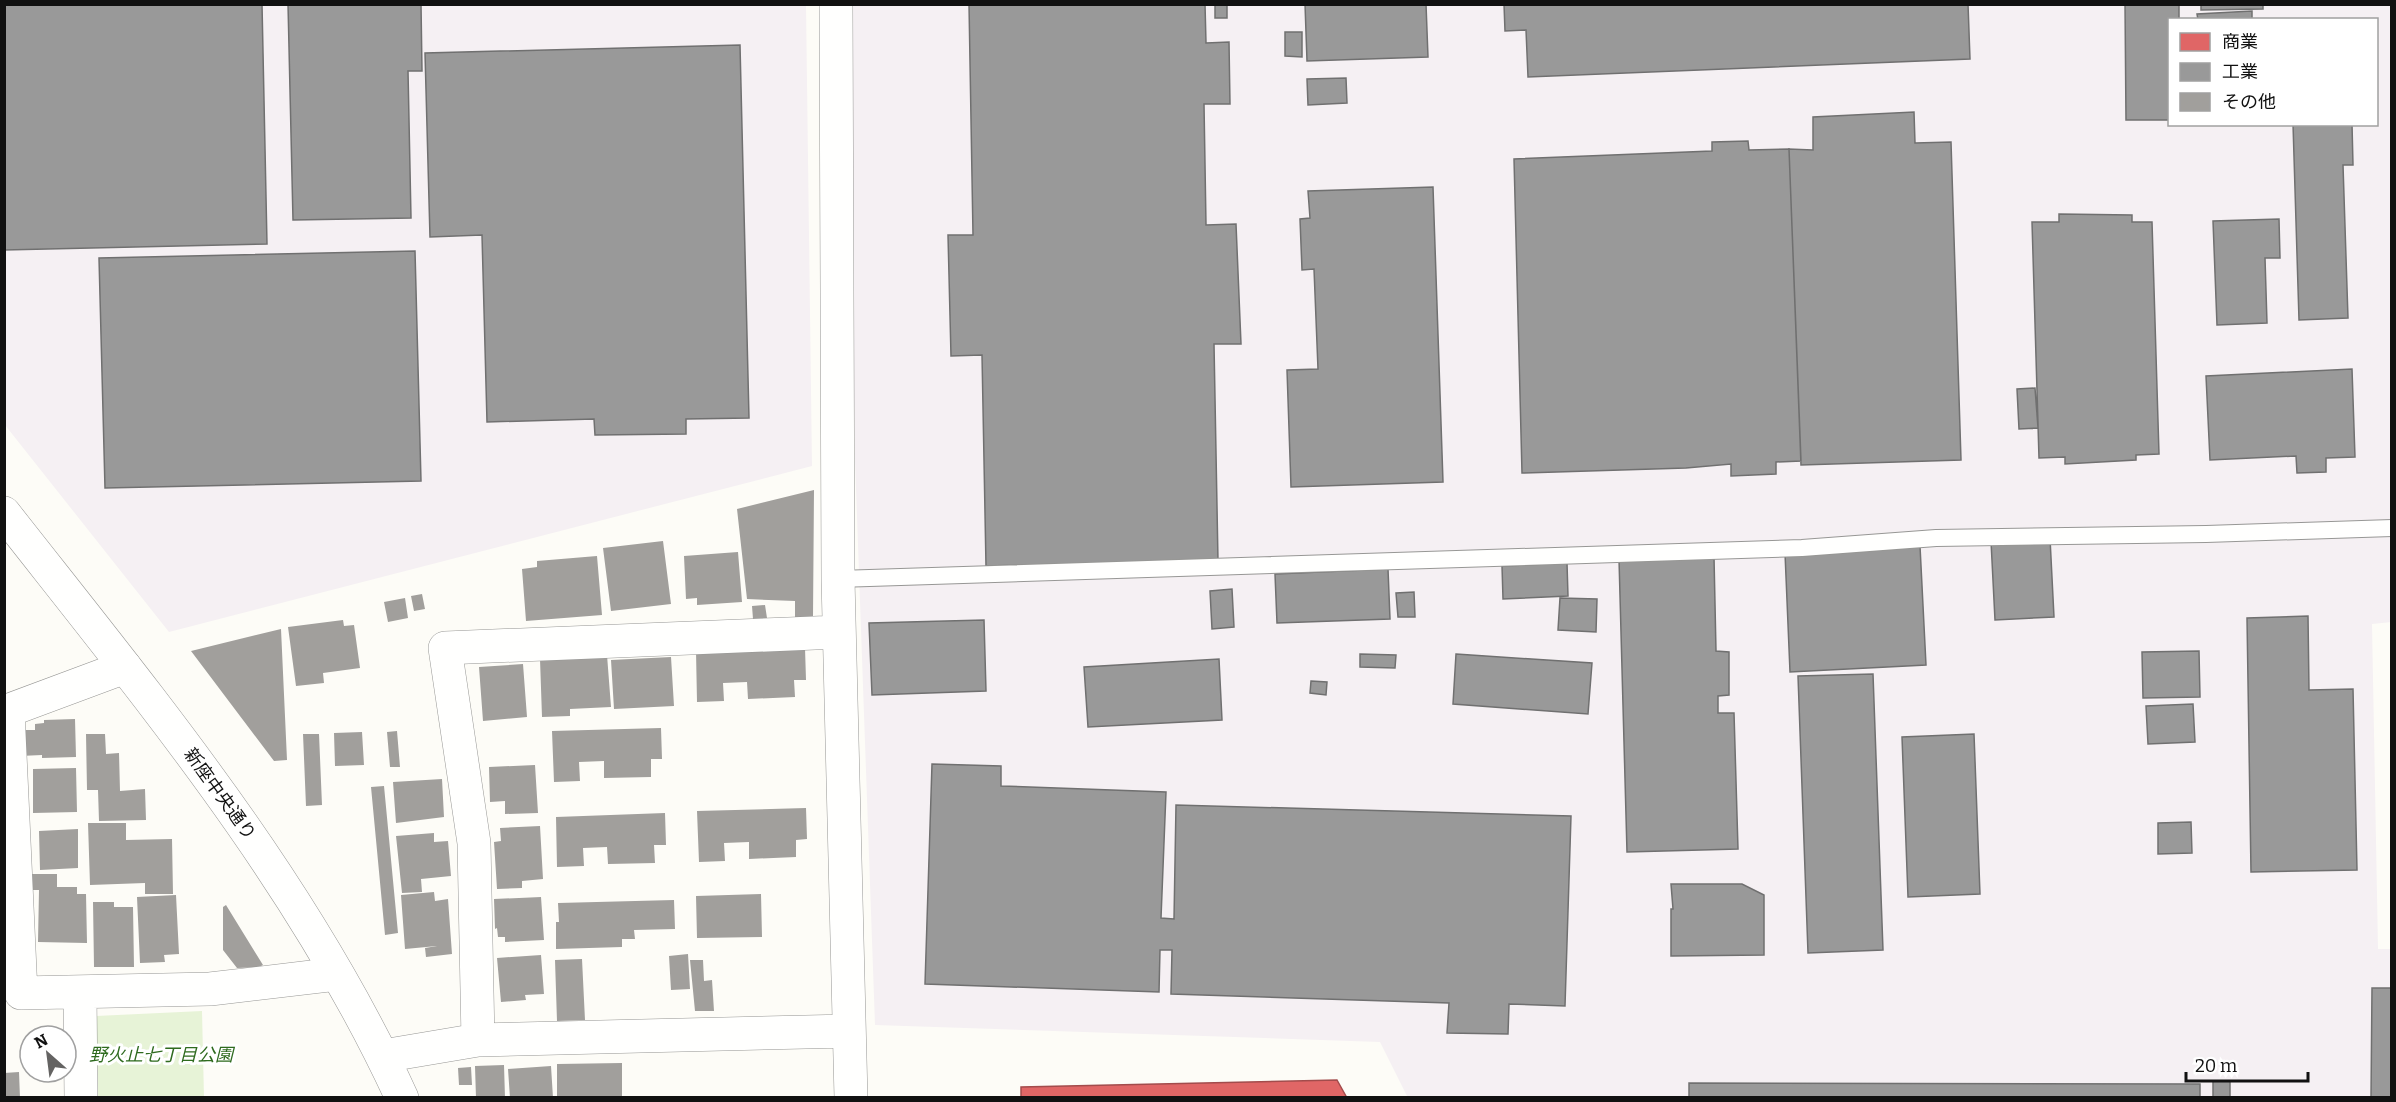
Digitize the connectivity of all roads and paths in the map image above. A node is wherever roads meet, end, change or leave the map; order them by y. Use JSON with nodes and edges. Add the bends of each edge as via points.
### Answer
{"nodes":[{"id":1,"x":836,"y":4,"type":"edge"},
{"id":2,"x":4,"y":513,"type":"edge"},
{"id":3,"x":2391,"y":528,"type":"edge"},
{"id":4,"x":837,"y":579,"type":"junction"},
{"id":5,"x":839,"y":632,"type":"junction"},
{"id":6,"x":125,"y":667,"type":"junction"},
{"id":7,"x":6,"y":712,"type":"edge"},
{"id":8,"x":337,"y":974,"type":"junction"},
{"id":9,"x":80,"y":992,"type":"junction"},
{"id":10,"x":849,"y":1031,"type":"junction"},
{"id":11,"x":478,"y":1040,"type":"junction"},
{"id":12,"x":383,"y":1056,"type":"junction"},
{"id":13,"x":81,"y":1098,"type":"edge"},
{"id":14,"x":402,"y":1098,"type":"edge"},
{"id":15,"x":851,"y":1098,"type":"edge"}],
"edges":[{"from":1,"to":4,"type":"street"},
{"from":2,"to":6,"type":"street","name":"新座中央通り"},
{"from":3,"to":4,"type":"lane","via":[[1936,538],[1803,548]]},
{"from":4,"to":5,"type":"street"},
{"from":5,"to":10,"type":"street"},
{"from":5,"to":11,"type":"street","via":[[445,648],[474,843]]},
{"from":6,"to":7,"type":"street"},
{"from":6,"to":8,"type":"street","name":"新座中央通り","via":[[259,847]]},
{"from":7,"to":9,"type":"street","via":[[21,993]]},
{"from":8,"to":9,"type":"street","via":[[210,989]]},
{"from":8,"to":12,"type":"street","name":"新座中央通り"},
{"from":9,"to":13,"type":"street"},
{"from":10,"to":11,"type":"street"},
{"from":10,"to":15,"type":"street"},
{"from":11,"to":12,"type":"street"},
{"from":12,"to":14,"type":"street","name":"新座中央通り"}]}
